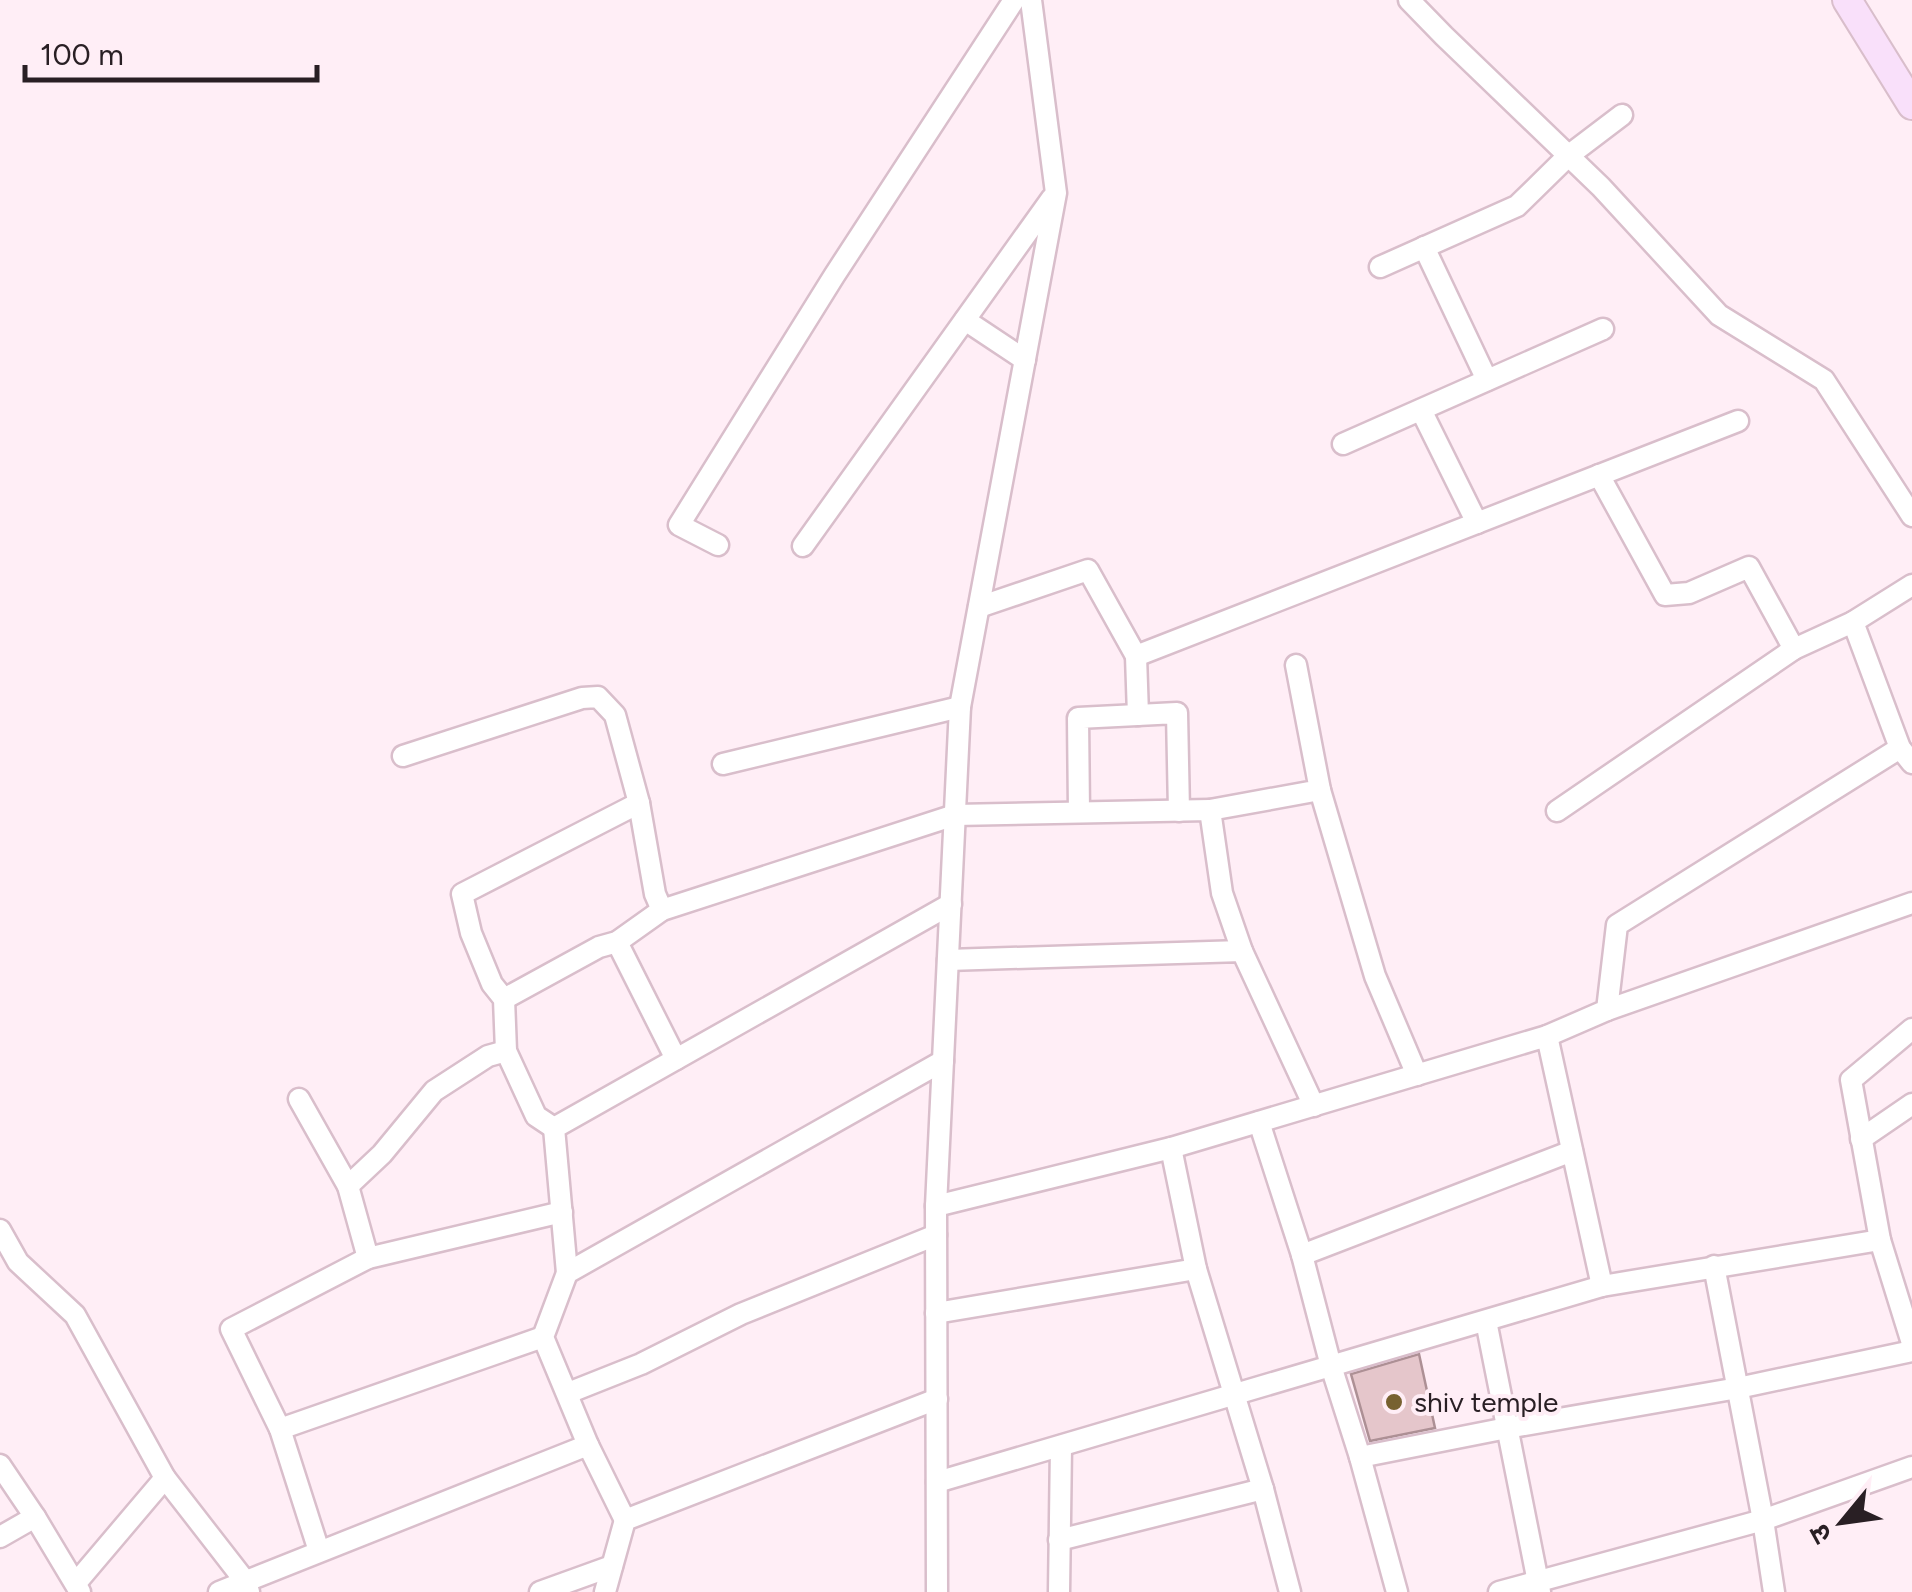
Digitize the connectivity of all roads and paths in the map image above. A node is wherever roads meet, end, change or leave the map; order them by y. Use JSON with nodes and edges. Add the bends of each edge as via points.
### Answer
{"nodes":[{"id":1,"x":1014,"y":0,"type":"edge"},
{"id":2,"x":1030,"y":0,"type":"edge"},
{"id":3,"x":1409,"y":0,"type":"edge"},
{"id":4,"x":1848,"y":0,"type":"edge"},
{"id":5,"x":1901,"y":69,"type":"edge"},
{"id":6,"x":1912,"y":106,"type":"edge"},
{"id":7,"x":1622,"y":115,"type":"dead end"},
{"id":8,"x":1568,"y":156,"type":"junction"},
{"id":9,"x":1056,"y":193,"type":"junction"},
{"id":10,"x":1424,"y":248,"type":"junction"},
{"id":11,"x":1380,"y":267,"type":"dead end"},
{"id":12,"x":965,"y":320,"type":"junction"},
{"id":13,"x":1602,"y":329,"type":"dead end"},
{"id":14,"x":1025,"y":360,"type":"junction"},
{"id":15,"x":1488,"y":380,"type":"junction"},
{"id":16,"x":1421,"y":410,"type":"junction"},
{"id":17,"x":1738,"y":421,"type":"dead end"},
{"id":18,"x":1343,"y":444,"type":"dead end"},
{"id":19,"x":1598,"y":475,"type":"junction"},
{"id":20,"x":1912,"y":516,"type":"edge"},
{"id":21,"x":1477,"y":523,"type":"junction"},
{"id":22,"x":718,"y":546,"type":"dead end"},
{"id":23,"x":802,"y":546,"type":"dead end"},
{"id":24,"x":1912,"y":586,"type":"edge"},
{"id":25,"x":979,"y":607,"type":"junction"},
{"id":26,"x":1853,"y":622,"type":"junction"},
{"id":27,"x":1794,"y":649,"type":"junction"},
{"id":28,"x":1136,"y":656,"type":"junction"},
{"id":29,"x":1296,"y":665,"type":"dead end"},
{"id":30,"x":960,"y":707,"type":"junction"},
{"id":31,"x":1138,"y":714,"type":"junction"},
{"id":32,"x":403,"y":756,"type":"dead end"},
{"id":33,"x":1906,"y":756,"type":"edge"},
{"id":34,"x":722,"y":764,"type":"dead end"},
{"id":35,"x":1320,"y":790,"type":"junction"},
{"id":36,"x":638,"y":803,"type":"junction"},
{"id":37,"x":1210,"y":810,"type":"junction"},
{"id":38,"x":1557,"y":810,"type":"dead end"},
{"id":39,"x":1179,"y":811,"type":"junction"},
{"id":40,"x":1079,"y":812,"type":"junction"},
{"id":41,"x":955,"y":816,"type":"junction"},
{"id":42,"x":1912,"y":903,"type":"edge"},
{"id":43,"x":950,"y":904,"type":"junction"},
{"id":44,"x":662,"y":910,"type":"junction"},
{"id":45,"x":617,"y":942,"type":"junction"},
{"id":46,"x":1242,"y":951,"type":"junction"},
{"id":47,"x":948,"y":960,"type":"junction"},
{"id":48,"x":504,"y":1000,"type":"junction"},
{"id":49,"x":1606,"y":1010,"type":"junction"},
{"id":50,"x":1912,"y":1030,"type":"edge"},
{"id":51,"x":1547,"y":1036,"type":"junction"},
{"id":52,"x":506,"y":1052,"type":"junction"},
{"id":53,"x":676,"y":1059,"type":"junction"},
{"id":54,"x":943,"y":1061,"type":"junction"},
{"id":55,"x":1417,"y":1075,"type":"junction"},
{"id":56,"x":299,"y":1099,"type":"dead end"},
{"id":57,"x":1912,"y":1104,"type":"edge"},
{"id":58,"x":1314,"y":1106,"type":"junction"},
{"id":59,"x":1259,"y":1122,"type":"junction"},
{"id":60,"x":554,"y":1128,"type":"junction"},
{"id":61,"x":1861,"y":1138,"type":"junction"},
{"id":62,"x":1171,"y":1148,"type":"junction"},
{"id":63,"x":1572,"y":1151,"type":"junction"},
{"id":64,"x":348,"y":1186,"type":"junction"},
{"id":65,"x":936,"y":1206,"type":"junction"},
{"id":66,"x":562,"y":1212,"type":"junction"},
{"id":67,"x":0,"y":1230,"type":"edge"},
{"id":68,"x":936,"y":1235,"type":"junction"},
{"id":69,"x":1880,"y":1240,"type":"junction"},
{"id":70,"x":1302,"y":1255,"type":"junction"},
{"id":71,"x":368,"y":1258,"type":"junction"},
{"id":72,"x":1714,"y":1266,"type":"junction"},
{"id":73,"x":1196,"y":1269,"type":"junction"},
{"id":74,"x":567,"y":1273,"type":"junction"},
{"id":75,"x":1602,"y":1286,"type":"junction"},
{"id":76,"x":936,"y":1313,"type":"junction"},
{"id":77,"x":1486,"y":1321,"type":"junction"},
{"id":78,"x":543,"y":1337,"type":"junction"},
{"id":79,"x":1912,"y":1344,"type":"edge"},
{"id":80,"x":1912,"y":1352,"type":"edge"},
{"id":81,"x":1332,"y":1366,"type":"junction"},
{"id":82,"x":1738,"y":1388,"type":"junction"},
{"id":83,"x":568,"y":1394,"type":"junction"},
{"id":84,"x":1234,"y":1395,"type":"junction"},
{"id":85,"x":937,"y":1399,"type":"junction"},
{"id":86,"x":280,"y":1429,"type":"junction"},
{"id":87,"x":1508,"y":1430,"type":"junction"},
{"id":88,"x":588,"y":1445,"type":"junction"},
{"id":89,"x":1060,"y":1446,"type":"junction"},
{"id":90,"x":1360,"y":1457,"type":"junction"},
{"id":91,"x":0,"y":1464,"type":"edge"},
{"id":92,"x":1912,"y":1467,"type":"edge"},
{"id":93,"x":165,"y":1478,"type":"junction"},
{"id":94,"x":937,"y":1482,"type":"junction"},
{"id":95,"x":1262,"y":1490,"type":"junction"},
{"id":96,"x":35,"y":1517,"type":"junction"},
{"id":97,"x":625,"y":1520,"type":"junction"},
{"id":98,"x":1763,"y":1520,"type":"junction"},
{"id":99,"x":0,"y":1536,"type":"edge"},
{"id":100,"x":1059,"y":1540,"type":"junction"},
{"id":101,"x":319,"y":1552,"type":"junction"},
{"id":102,"x":612,"y":1566,"type":"junction"},
{"id":103,"x":247,"y":1586,"type":"edge"},
{"id":104,"x":78,"y":1587,"type":"edge"},
{"id":105,"x":1539,"y":1587,"type":"edge"},
{"id":106,"x":218,"y":1592,"type":"edge"},
{"id":107,"x":540,"y":1592,"type":"edge"},
{"id":108,"x":605,"y":1592,"type":"edge"},
{"id":109,"x":938,"y":1592,"type":"edge"},
{"id":110,"x":1059,"y":1592,"type":"edge"},
{"id":111,"x":1290,"y":1592,"type":"edge"},
{"id":112,"x":1397,"y":1592,"type":"edge"},
{"id":113,"x":1500,"y":1592,"type":"edge"},
{"id":114,"x":1774,"y":1592,"type":"edge"}],
"edges":[{"from":1,"to":22,"type":"street","via":[[679,525]]},
{"from":2,"to":9,"type":"street"},
{"from":3,"to":8,"type":"street"},
{"from":4,"to":5,"type":"street"},
{"from":5,"to":6,"type":"street"},
{"from":7,"to":8,"type":"street"},
{"from":8,"to":10,"type":"street","via":[[1518,206]]},
{"from":8,"to":20,"type":"street","via":[[1719,315],[1824,380]]},
{"from":9,"to":12,"type":"street"},
{"from":9,"to":14,"type":"street"},
{"from":10,"to":11,"type":"street"},
{"from":10,"to":15,"type":"street"},
{"from":12,"to":14,"type":"street"},
{"from":12,"to":23,"type":"street"},
{"from":13,"to":15,"type":"street"},
{"from":14,"to":25,"type":"street"},
{"from":15,"to":16,"type":"street"},
{"from":16,"to":18,"type":"street"},
{"from":16,"to":21,"type":"street"},
{"from":17,"to":19,"type":"street"},
{"from":19,"to":21,"type":"street"},
{"from":19,"to":27,"type":"street","via":[[1665,595],[1689,593],[1749,567]]},
{"from":21,"to":28,"type":"street"},
{"from":24,"to":26,"type":"street"},
{"from":25,"to":28,"type":"street","via":[[1088,570]]},
{"from":25,"to":30,"type":"street"},
{"from":26,"to":27,"type":"street"},
{"from":26,"to":33,"type":"street"},
{"from":27,"to":38,"type":"street"},
{"from":28,"to":31,"type":"street"},
{"from":29,"to":35,"type":"street"},
{"from":30,"to":34,"type":"street"},
{"from":30,"to":41,"type":"street"},
{"from":31,"to":39,"type":"street","via":[[1176,713]]},
{"from":31,"to":40,"type":"street","via":[[1078,718]]},
{"from":32,"to":36,"type":"street","via":[[598,697],[615,715]]},
{"from":33,"to":49,"type":"street","via":[[1617,925]]},
{"from":35,"to":37,"type":"street"},
{"from":35,"to":55,"type":"street","via":[[1375,976]]},
{"from":36,"to":44,"type":"street"},
{"from":36,"to":48,"type":"street","via":[[462,894],[470,933]]},
{"from":37,"to":39,"type":"street"},
{"from":37,"to":46,"type":"street","via":[[1222,893]]},
{"from":39,"to":40,"type":"street"},
{"from":40,"to":41,"type":"street"},
{"from":41,"to":43,"type":"street"},
{"from":41,"to":44,"type":"street"},
{"from":42,"to":49,"type":"street"},
{"from":43,"to":47,"type":"street"},
{"from":43,"to":53,"type":"street"},
{"from":44,"to":45,"type":"street"},
{"from":45,"to":48,"type":"street"},
{"from":45,"to":53,"type":"street"},
{"from":46,"to":47,"type":"street"},
{"from":46,"to":58,"type":"street"},
{"from":47,"to":54,"type":"street"},
{"from":48,"to":52,"type":"street"},
{"from":49,"to":51,"type":"street"},
{"from":50,"to":61,"type":"street","via":[[1851,1080]]},
{"from":51,"to":55,"type":"street"},
{"from":51,"to":63,"type":"street"},
{"from":52,"to":60,"type":"street","via":[[536,1116]]},
{"from":52,"to":64,"type":"street","via":[[488,1056],[434,1091]]},
{"from":53,"to":60,"type":"street"},
{"from":54,"to":65,"type":"street"},
{"from":54,"to":74,"type":"street"},
{"from":55,"to":58,"type":"street"},
{"from":56,"to":64,"type":"street"},
{"from":57,"to":61,"type":"street"},
{"from":58,"to":59,"type":"street"},
{"from":59,"to":62,"type":"street"},
{"from":59,"to":70,"type":"street"},
{"from":60,"to":66,"type":"street"},
{"from":61,"to":69,"type":"street"},
{"from":62,"to":65,"type":"street"},
{"from":62,"to":73,"type":"street"},
{"from":63,"to":70,"type":"street"},
{"from":63,"to":75,"type":"street"},
{"from":64,"to":71,"type":"street"},
{"from":65,"to":68,"type":"street"},
{"from":66,"to":71,"type":"street"},
{"from":66,"to":74,"type":"street"},
{"from":67,"to":93,"type":"street","via":[[18,1262],[75,1315]]},
{"from":68,"to":76,"type":"street"},
{"from":68,"to":83,"type":"street"},
{"from":69,"to":72,"type":"street"},
{"from":69,"to":79,"type":"street"},
{"from":70,"to":81,"type":"street"},
{"from":71,"to":86,"type":"street","via":[[230,1329]]},
{"from":72,"to":75,"type":"street"},
{"from":72,"to":82,"type":"street"},
{"from":73,"to":76,"type":"street"},
{"from":73,"to":84,"type":"street"},
{"from":74,"to":78,"type":"street"},
{"from":75,"to":77,"type":"street"},
{"from":76,"to":85,"type":"street"},
{"from":77,"to":81,"type":"street"},
{"from":77,"to":87,"type":"street"},
{"from":78,"to":83,"type":"street"},
{"from":78,"to":86,"type":"street"},
{"from":80,"to":82,"type":"street"},
{"from":81,"to":84,"type":"street"},
{"from":81,"to":90,"type":"street"},
{"from":82,"to":87,"type":"street"},
{"from":82,"to":98,"type":"street"},
{"from":83,"to":88,"type":"street"},
{"from":84,"to":89,"type":"street"},
{"from":84,"to":95,"type":"street"},
{"from":85,"to":94,"type":"street"},
{"from":85,"to":97,"type":"street"},
{"from":86,"to":101,"type":"street"},
{"from":87,"to":90,"type":"street"},
{"from":87,"to":105,"type":"street"},
{"from":88,"to":97,"type":"street"},
{"from":88,"to":101,"type":"street"},
{"from":89,"to":94,"type":"street"},
{"from":89,"to":100,"type":"street"},
{"from":90,"to":112,"type":"street"},
{"from":91,"to":96,"type":"street"},
{"from":92,"to":98,"type":"street"},
{"from":93,"to":103,"type":"street"},
{"from":93,"to":104,"type":"street"},
{"from":94,"to":109,"type":"street"},
{"from":95,"to":100,"type":"street"},
{"from":95,"to":111,"type":"street"},
{"from":96,"to":99,"type":"street"},
{"from":96,"to":104,"type":"street"},
{"from":97,"to":102,"type":"street"},
{"from":98,"to":105,"type":"street"},
{"from":98,"to":114,"type":"street"},
{"from":100,"to":110,"type":"street"},
{"from":101,"to":103,"type":"street"},
{"from":102,"to":107,"type":"street"},
{"from":102,"to":108,"type":"street"},
{"from":103,"to":106,"type":"street"},
{"from":105,"to":113,"type":"street"}]}
